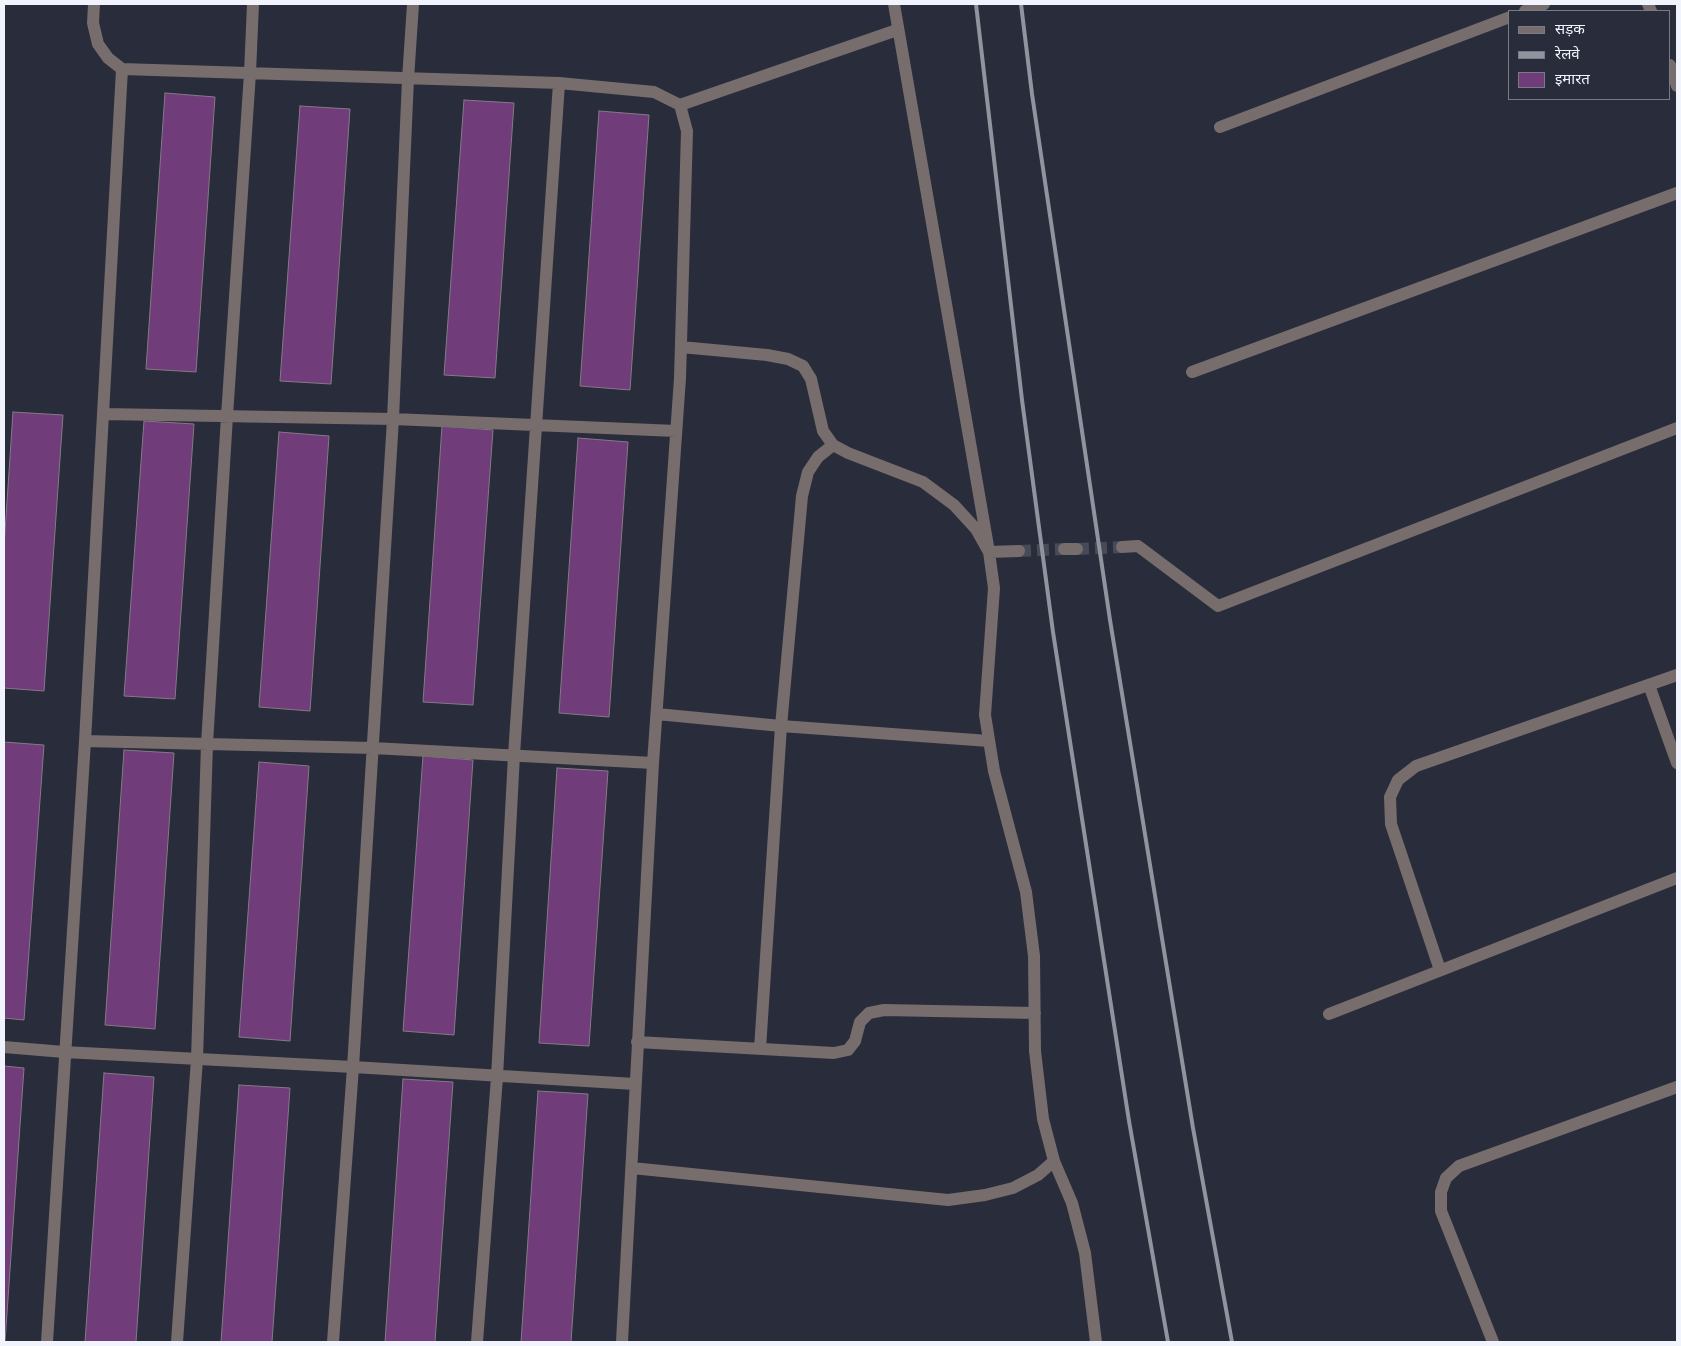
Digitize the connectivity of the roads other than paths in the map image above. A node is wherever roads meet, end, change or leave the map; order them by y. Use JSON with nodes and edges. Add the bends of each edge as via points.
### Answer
{"nodes":[{"id":1,"x":94,"y":4,"type":"edge"},
{"id":2,"x":253,"y":4,"type":"edge"},
{"id":3,"x":412,"y":4,"type":"edge"},
{"id":4,"x":894,"y":4,"type":"edge"},
{"id":5,"x":1544,"y":4,"type":"edge"},
{"id":6,"x":1527,"y":10,"type":"edge"},
{"id":7,"x":1508,"y":18,"type":"edge"},
{"id":8,"x":897,"y":30,"type":"junction"},
{"id":9,"x":1671,"y":68,"type":"edge"},
{"id":10,"x":122,"y":69,"type":"junction"},
{"id":11,"x":250,"y":73,"type":"junction"},
{"id":12,"x":408,"y":79,"type":"junction"},
{"id":13,"x":559,"y":83,"type":"junction"},
{"id":14,"x":1677,"y":86,"type":"edge"},
{"id":15,"x":680,"y":105,"type":"junction"},
{"id":16,"x":1220,"y":127,"type":"dead end"},
{"id":17,"x":1677,"y":193,"type":"edge"},
{"id":18,"x":681,"y":347,"type":"junction"},
{"id":19,"x":1192,"y":372,"type":"dead end"},
{"id":20,"x":103,"y":414,"type":"junction"},
{"id":21,"x":227,"y":416,"type":"junction"},
{"id":22,"x":393,"y":419,"type":"junction"},
{"id":23,"x":537,"y":425,"type":"junction"},
{"id":24,"x":1677,"y":428,"type":"edge"},
{"id":25,"x":676,"y":431,"type":"junction"},
{"id":26,"x":833,"y":445,"type":"junction"},
{"id":27,"x":1122,"y":547,"type":"tunnel mouth"},
{"id":28,"x":1019,"y":551,"type":"tunnel mouth"},
{"id":29,"x":989,"y":552,"type":"junction"},
{"id":30,"x":1677,"y":675,"type":"edge"},
{"id":31,"x":1649,"y":685,"type":"junction"},
{"id":32,"x":657,"y":714,"type":"junction"},
{"id":33,"x":781,"y":726,"type":"junction"},
{"id":34,"x":85,"y":741,"type":"junction"},
{"id":35,"x":989,"y":741,"type":"junction"},
{"id":36,"x":208,"y":744,"type":"junction"},
{"id":37,"x":373,"y":748,"type":"junction"},
{"id":38,"x":514,"y":755,"type":"junction"},
{"id":39,"x":653,"y":762,"type":"junction"},
{"id":40,"x":1677,"y":763,"type":"edge"},
{"id":41,"x":1677,"y":878,"type":"edge"},
{"id":42,"x":1440,"y":970,"type":"junction"},
{"id":43,"x":1035,"y":1013,"type":"junction"},
{"id":44,"x":1328,"y":1014,"type":"dead end"},
{"id":45,"x":637,"y":1042,"type":"junction"},
{"id":46,"x":4,"y":1048,"type":"edge"},
{"id":47,"x":760,"y":1049,"type":"junction"},
{"id":48,"x":64,"y":1052,"type":"junction"},
{"id":49,"x":197,"y":1059,"type":"junction"},
{"id":50,"x":352,"y":1066,"type":"junction"},
{"id":51,"x":497,"y":1077,"type":"junction"},
{"id":52,"x":635,"y":1084,"type":"junction"},
{"id":53,"x":1677,"y":1087,"type":"edge"},
{"id":54,"x":1054,"y":1161,"type":"junction"},
{"id":55,"x":632,"y":1168,"type":"junction"},
{"id":56,"x":47,"y":1342,"type":"edge"},
{"id":57,"x":177,"y":1342,"type":"edge"},
{"id":58,"x":333,"y":1342,"type":"edge"},
{"id":59,"x":477,"y":1342,"type":"edge"},
{"id":60,"x":622,"y":1342,"type":"edge"},
{"id":61,"x":1096,"y":1342,"type":"edge"},
{"id":62,"x":1493,"y":1342,"type":"edge"}],
"edges":[{"from":1,"to":10,"type":"street","via":[[93,22],[98,44]]},
{"from":2,"to":11,"type":"street"},
{"from":3,"to":12,"type":"street"},
{"from":4,"to":8,"type":"street"},
{"from":5,"to":6,"type":"street"},
{"from":7,"to":16,"type":"street"},
{"from":8,"to":15,"type":"street"},
{"from":8,"to":29,"type":"street"},
{"from":9,"to":14,"type":"street"},
{"from":10,"to":11,"type":"street"},
{"from":10,"to":20,"type":"street"},
{"from":11,"to":12,"type":"street"},
{"from":11,"to":21,"type":"street"},
{"from":12,"to":13,"type":"street"},
{"from":12,"to":22,"type":"street"},
{"from":13,"to":15,"type":"street","via":[[654,92]]},
{"from":13,"to":23,"type":"street"},
{"from":15,"to":18,"type":"street","via":[[687,131]]},
{"from":17,"to":19,"type":"street"},
{"from":18,"to":25,"type":"street"},
{"from":18,"to":26,"type":"street","via":[[767,354],[803,366],[811,379],[823,431]]},
{"from":20,"to":21,"type":"street"},
{"from":20,"to":34,"type":"street"},
{"from":21,"to":22,"type":"street"},
{"from":21,"to":36,"type":"street"},
{"from":22,"to":23,"type":"street"},
{"from":22,"to":37,"type":"street"},
{"from":23,"to":25,"type":"street"},
{"from":23,"to":38,"type":"street"},
{"from":24,"to":27,"type":"street","via":[[1218,606],[1138,546]]},
{"from":25,"to":32,"type":"street"},
{"from":26,"to":29,"type":"street","via":[[923,482],[954,505],[976,529]]},
{"from":26,"to":33,"type":"street","via":[[818,457],[808,472],[802,496]]},
{"from":28,"to":29,"type":"street"},
{"from":29,"to":35,"type":"street","via":[[994,588],[985,715]]},
{"from":30,"to":31,"type":"street"},
{"from":31,"to":40,"type":"street"},
{"from":31,"to":42,"type":"street","via":[[1416,766],[1398,780],[1390,797],[1391,824]]},
{"from":32,"to":33,"type":"street"},
{"from":32,"to":39,"type":"street"},
{"from":33,"to":35,"type":"street"},
{"from":33,"to":47,"type":"street"},
{"from":34,"to":36,"type":"street"},
{"from":34,"to":48,"type":"street"},
{"from":35,"to":43,"type":"street","via":[[1026,892],[1034,956]]},
{"from":36,"to":37,"type":"street"},
{"from":36,"to":49,"type":"street"},
{"from":37,"to":38,"type":"street"},
{"from":37,"to":50,"type":"street"},
{"from":38,"to":39,"type":"street"},
{"from":38,"to":51,"type":"street"},
{"from":39,"to":45,"type":"street"},
{"from":41,"to":42,"type":"street"},
{"from":42,"to":44,"type":"street"},
{"from":43,"to":47,"type":"street","via":[[884,1010],[869,1013],[860,1022],[856,1041],[848,1050],[834,1053]]},
{"from":43,"to":54,"type":"street","via":[[1035,1051],[1044,1119]]},
{"from":45,"to":47,"type":"street"},
{"from":45,"to":52,"type":"street"},
{"from":46,"to":48,"type":"street"},
{"from":48,"to":49,"type":"street"},
{"from":48,"to":56,"type":"street"},
{"from":49,"to":50,"type":"street"},
{"from":49,"to":57,"type":"street"},
{"from":50,"to":51,"type":"street"},
{"from":50,"to":58,"type":"street"},
{"from":51,"to":52,"type":"street"},
{"from":51,"to":59,"type":"street"},
{"from":52,"to":55,"type":"street"},
{"from":53,"to":62,"type":"street","via":[[1459,1166],[1446,1178],[1441,1192],[1441,1211]]},
{"from":54,"to":55,"type":"street","via":[[1038,1175],[1013,1188],[948,1200]]},
{"from":54,"to":61,"type":"street","via":[[1072,1204],[1086,1253]]},
{"from":55,"to":60,"type":"street"}]}
